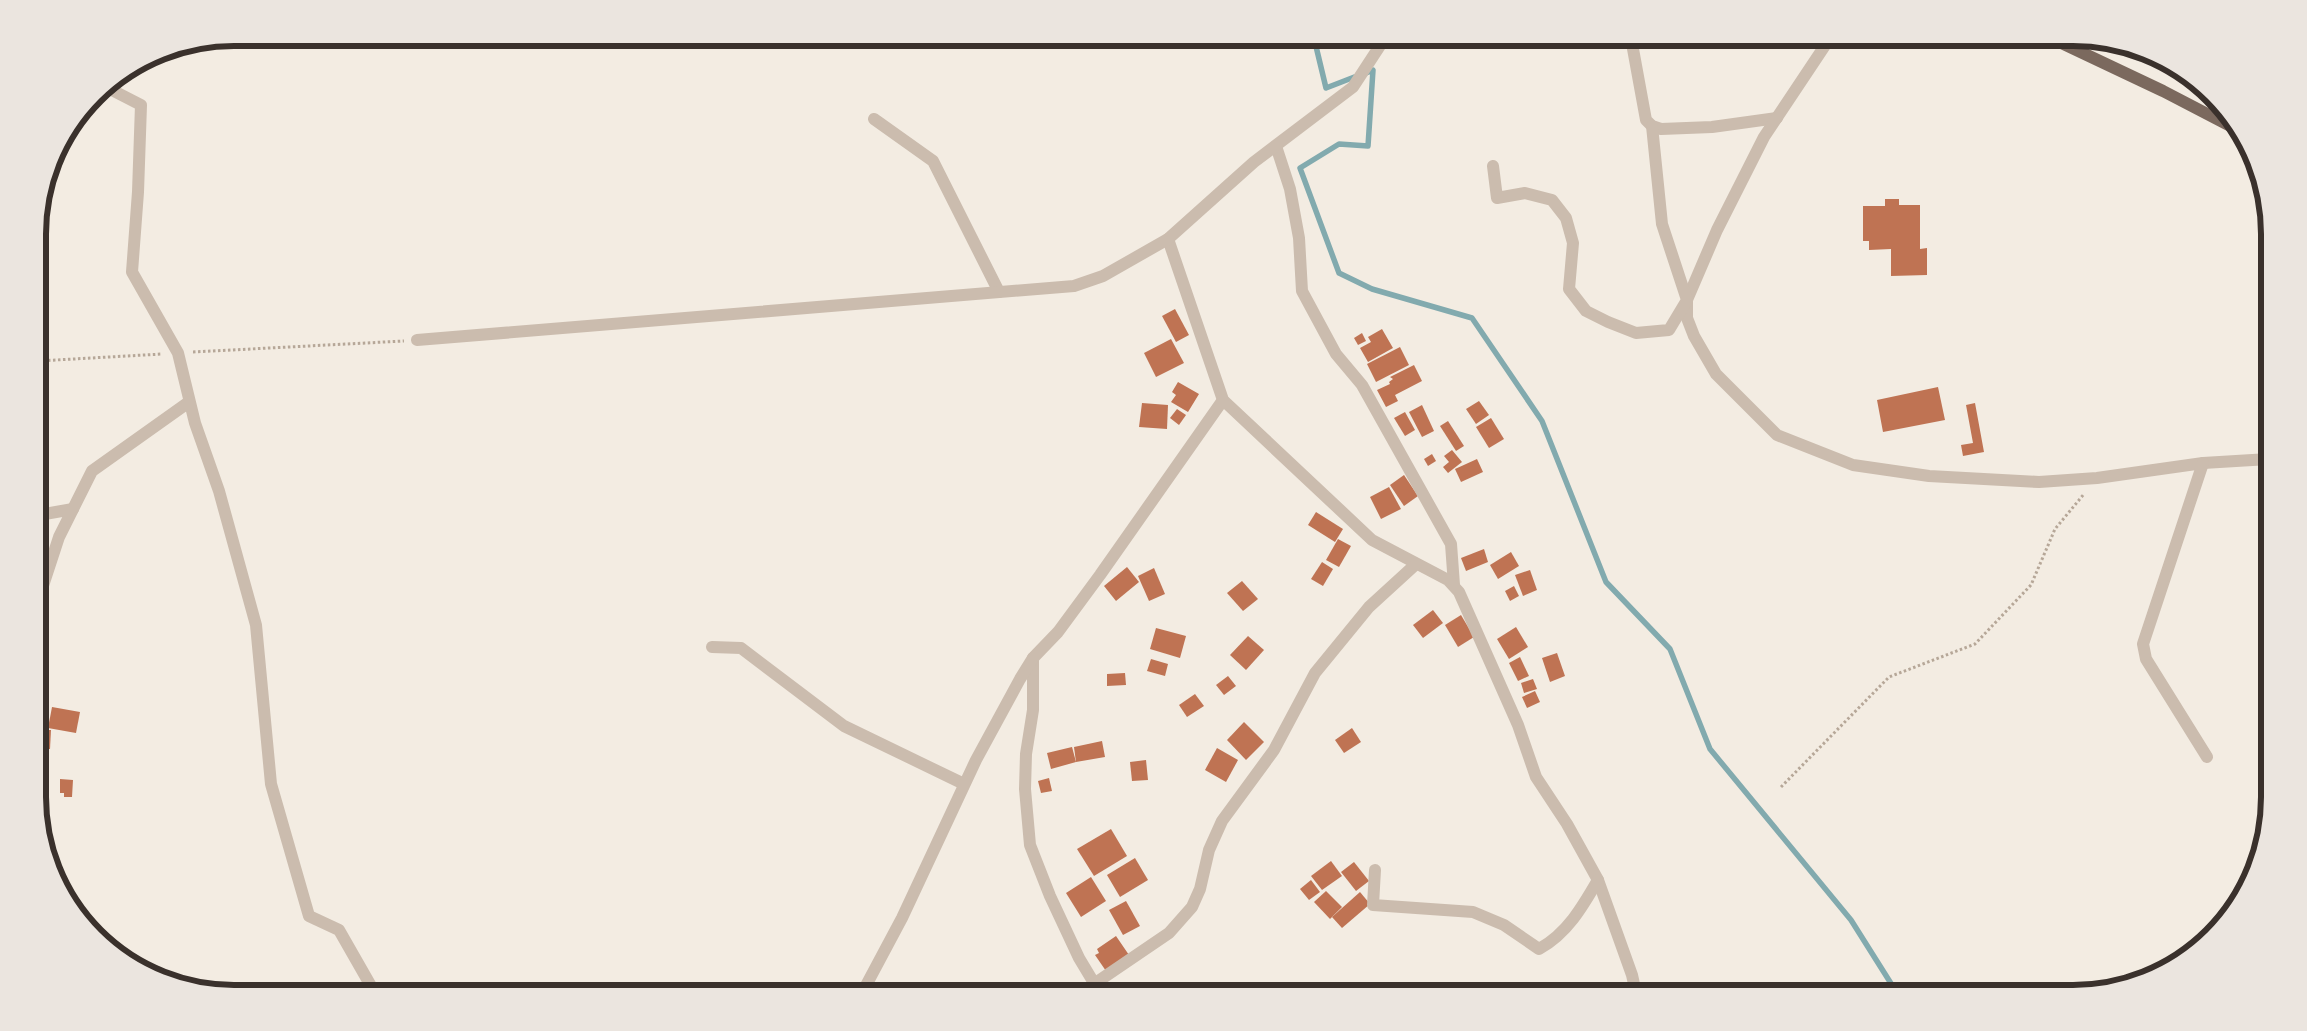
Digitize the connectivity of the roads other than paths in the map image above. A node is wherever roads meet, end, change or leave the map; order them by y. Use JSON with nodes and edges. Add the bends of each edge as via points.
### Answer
{"nodes":[{"id":1,"x":1380,"y":46,"type":"edge"},
{"id":2,"x":1632,"y":46,"type":"edge"},
{"id":3,"x":1825,"y":46,"type":"edge"},
{"id":4,"x":2067,"y":46,"type":"edge"},
{"id":5,"x":113,"y":91,"type":"edge"},
{"id":6,"x":1777,"y":118,"type":"junction"},
{"id":7,"x":874,"y":119,"type":"dead end"},
{"id":8,"x":2224,"y":123,"type":"edge"},
{"id":9,"x":1652,"y":126,"type":"junction"},
{"id":10,"x":1276,"y":146,"type":"junction"},
{"id":11,"x":1493,"y":166,"type":"dead end"},
{"id":12,"x":1168,"y":239,"type":"junction"},
{"id":13,"x":999,"y":292,"type":"junction"},
{"id":14,"x":1687,"y":300,"type":"junction"},
{"id":15,"x":417,"y":340,"type":"road end"},
{"id":16,"x":1223,"y":400,"type":"junction"},
{"id":17,"x":189,"y":402,"type":"junction"},
{"id":18,"x":2261,"y":459,"type":"edge"},
{"id":19,"x":2203,"y":463,"type":"junction"},
{"id":20,"x":73,"y":509,"type":"junction"},
{"id":21,"x":46,"y":514,"type":"edge"},
{"id":22,"x":1416,"y":564,"type":"junction"},
{"id":23,"x":46,"y":577,"type":"edge"},
{"id":24,"x":1454,"y":585,"type":"junction"},
{"id":25,"x":712,"y":647,"type":"dead end"},
{"id":26,"x":1033,"y":658,"type":"junction"},
{"id":27,"x":2207,"y":757,"type":"dead end"},
{"id":28,"x":964,"y":784,"type":"junction"},
{"id":29,"x":1376,"y":870,"type":"dead end"},
{"id":30,"x":1598,"y":880,"type":"junction"},
{"id":31,"x":370,"y":985,"type":"edge"},
{"id":32,"x":866,"y":985,"type":"edge"},
{"id":33,"x":1095,"y":985,"type":"edge"},
{"id":34,"x":1101,"y":985,"type":"edge"},
{"id":35,"x":1634,"y":985,"type":"edge"}],
"edges":[{"from":1,"to":10,"type":"street","via":[[1353,87]]},
{"from":2,"to":9,"type":"street","via":[[1646,120]]},
{"from":3,"to":6,"type":"street"},
{"from":4,"to":8,"type":"main road"},
{"from":5,"to":17,"type":"street","via":[[141,105],[132,272],[178,353]]},
{"from":6,"to":9,"type":"street","via":[[1712,127],[1661,129]]},
{"from":6,"to":14,"type":"street","via":[[1716,230]]},
{"from":7,"to":13,"type":"street","via":[[934,161]]},
{"from":9,"to":14,"type":"street","via":[[1662,224]]},
{"from":10,"to":12,"type":"street"},
{"from":10,"to":24,"type":"street","via":[[1298,228],[1302,291],[1336,354],[1362,385],[1451,544]]},
{"from":11,"to":14,"type":"street","via":[[1497,198],[1525,193],[1552,200],[1566,218],[1573,243],[1569,289],[1586,311],[1636,334],[1669,330]]},
{"from":12,"to":13,"type":"street","via":[[1103,276],[1074,286]]},
{"from":12,"to":16,"type":"street"},
{"from":13,"to":15,"type":"street"},
{"from":14,"to":19,"type":"street","via":[[1687,318],[1716,374],[1777,435],[1853,465],[1929,476],[2040,482],[2097,478]]},
{"from":16,"to":22,"type":"street","via":[[1372,540]]},
{"from":16,"to":26,"type":"street","via":[[1100,575],[1058,632]]},
{"from":17,"to":20,"type":"street","via":[[92,470]]},
{"from":17,"to":31,"type":"street","via":[[256,625],[271,784],[309,916],[338,930]]},
{"from":18,"to":19,"type":"street"},
{"from":19,"to":27,"type":"street","via":[[2142,644],[2150,666]]},
{"from":20,"to":21,"type":"street"},
{"from":20,"to":23,"type":"street","via":[[59,537]]},
{"from":22,"to":24,"type":"street"},
{"from":22,"to":34,"type":"street","via":[[1369,607],[1315,673],[1274,750],[1222,821],[1209,850],[1200,889],[1192,907],[1169,933]]},
{"from":24,"to":30,"type":"street","via":[[1476,626],[1536,777]]},
{"from":25,"to":28,"type":"street","via":[[741,648],[844,726]]},
{"from":26,"to":28,"type":"street"},
{"from":26,"to":33,"type":"street","via":[[1033,710],[1026,754],[1025,789],[1030,845],[1050,896]]},
{"from":28,"to":32,"type":"street","via":[[902,918]]},
{"from":29,"to":30,"type":"street","via":[[1374,905],[1473,912],[1504,925],[1539,948],[1555,940]]},
{"from":30,"to":35,"type":"street"}]}
